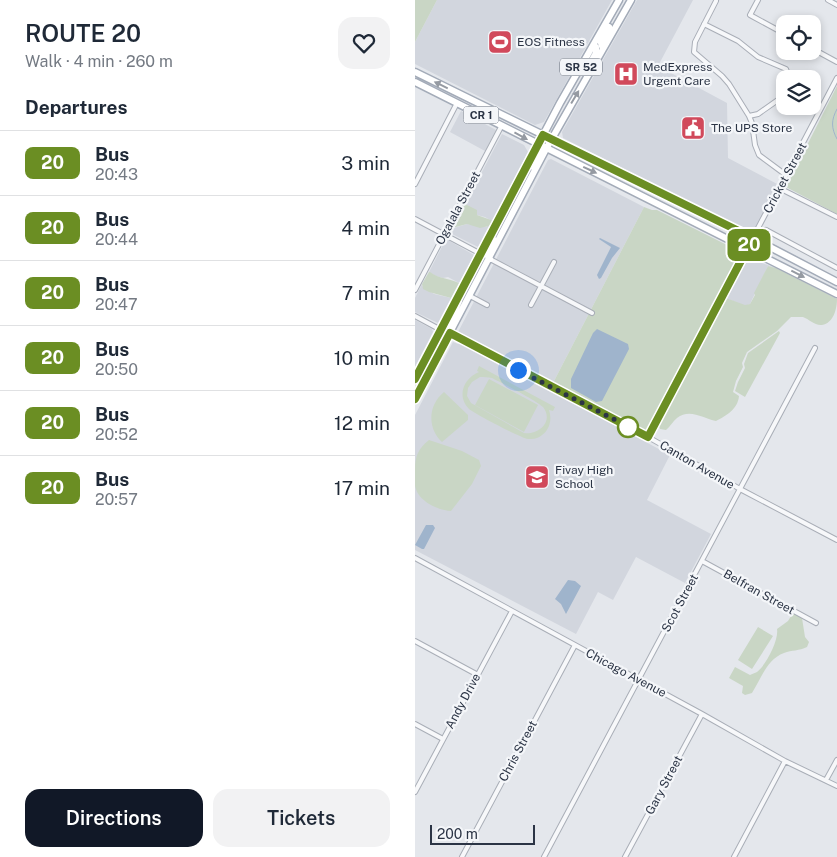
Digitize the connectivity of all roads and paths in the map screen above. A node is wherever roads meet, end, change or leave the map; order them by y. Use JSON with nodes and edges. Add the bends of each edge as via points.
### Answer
{"nodes":[{"id":1,"x":619,"y":0,"type":"edge"},
{"id":2,"x":631,"y":0,"type":"edge"},
{"id":3,"x":758,"y":0,"type":"edge"},
{"id":4,"x":828,"y":0,"type":"edge"},
{"id":5,"x":716,"y":1,"type":"edge"},
{"id":6,"x":837,"y":5,"type":"edge"},
{"id":7,"x":612,"y":14,"type":"junction"},
{"id":8,"x":704,"y":24,"type":"junction"},
{"id":9,"x":776,"y":29,"type":"edge"},
{"id":10,"x":594,"y":45,"type":"junction"},
{"id":11,"x":603,"y":49,"type":"junction"},
{"id":12,"x":821,"y":53,"type":"edge"},
{"id":13,"x":837,"y":62,"type":"edge"},
{"id":14,"x":786,"y":70,"type":"edge"},
{"id":15,"x":417,"y":73,"type":"edge"},
{"id":16,"x":837,"y":78,"type":"edge"},
{"id":17,"x":415,"y":82,"type":"edge"},
{"id":18,"x":584,"y":82,"type":"junction"},
{"id":19,"x":776,"y":101,"type":"edge"},
{"id":20,"x":457,"y":103,"type":"junction"},
{"id":21,"x":749,"y":116,"type":"junction"},
{"id":22,"x":502,"y":125,"type":"junction"},
{"id":23,"x":543,"y":135,"type":"junction"},
{"id":24,"x":552,"y":139,"type":"junction"},
{"id":25,"x":541,"y":147,"type":"junction"},
{"id":26,"x":786,"y":175,"type":"junction"},
{"id":27,"x":415,"y":184,"type":"edge"},
{"id":28,"x":779,"y":188,"type":"junction"},
{"id":29,"x":837,"y":217,"type":"edge"},
{"id":30,"x":415,"y":219,"type":"edge"},
{"id":31,"x":499,"y":219,"type":"junction"},
{"id":32,"x":766,"y":230,"type":"dead end"},
{"id":33,"x":444,"y":234,"type":"junction"},
{"id":34,"x":753,"y":238,"type":"junction"},
{"id":35,"x":747,"y":249,"type":"junction"},
{"id":36,"x":481,"y":254,"type":"junction"},
{"id":37,"x":812,"y":254,"type":"junction"},
{"id":38,"x":490,"y":259,"type":"junction"},
{"id":39,"x":554,"y":262,"type":"dead end"},
{"id":40,"x":476,"y":263,"type":"junction"},
{"id":41,"x":806,"y":266,"type":"junction"},
{"id":42,"x":837,"y":268,"type":"edge"},
{"id":43,"x":466,"y":281,"type":"junction"},
{"id":44,"x":837,"y":282,"type":"edge"},
{"id":45,"x":541,"y":286,"type":"junction"},
{"id":46,"x":415,"y":290,"type":"edge"},
{"id":47,"x":837,"y":294,"type":"edge"},
{"id":48,"x":470,"y":296,"type":"junction"},
{"id":49,"x":487,"y":305,"type":"dead end"},
{"id":50,"x":531,"y":305,"type":"dead end"},
{"id":51,"x":592,"y":312,"type":"dead end"},
{"id":52,"x":415,"y":316,"type":"edge"},
{"id":53,"x":441,"y":330,"type":"junction"},
{"id":54,"x":450,"y":333,"type":"junction"},
{"id":55,"x":815,"y":348,"type":"dead end"},
{"id":56,"x":426,"y":378,"type":"junction"},
{"id":57,"x":415,"y":379,"type":"edge"},
{"id":58,"x":415,"y":400,"type":"edge"},
{"id":59,"x":648,"y":437,"type":"junction"},
{"id":60,"x":740,"y":489,"type":"junction"},
{"id":61,"x":836,"y":539,"type":"edge"},
{"id":62,"x":415,"y":558,"type":"edge"},
{"id":63,"x":702,"y":561,"type":"junction"},
{"id":64,"x":512,"y":610,"type":"junction"},
{"id":65,"x":816,"y":623,"type":"dead end"},
{"id":66,"x":415,"y":642,"type":"edge"},
{"id":67,"x":575,"y":645,"type":"junction"},
{"id":68,"x":477,"y":675,"type":"junction"},
{"id":69,"x":639,"y":680,"type":"junction"},
{"id":70,"x":702,"y":714,"type":"junction"},
{"id":71,"x":415,"y":724,"type":"edge"},
{"id":72,"x":443,"y":739,"type":"junction"},
{"id":73,"x":837,"y":760,"type":"edge"},
{"id":74,"x":785,"y":761,"type":"junction"},
{"id":75,"x":826,"y":780,"type":"junction"},
{"id":76,"x":837,"y":786,"type":"edge"},
{"id":77,"x":415,"y":792,"type":"edge"},
{"id":78,"x":462,"y":857,"type":"edge"},
{"id":79,"x":544,"y":857,"type":"edge"},
{"id":80,"x":625,"y":857,"type":"edge"},
{"id":81,"x":734,"y":857,"type":"edge"}],
"edges":[{"from":1,"to":7,"type":"main road","number":"SR 52"},
{"from":2,"to":11,"type":"main road","number":"SR 52"},
{"from":3,"to":9,"type":"street","via":[[750,15]]},
{"from":4,"to":6,"type":"street"},
{"from":5,"to":8,"type":"street"},
{"from":7,"to":10,"type":"main road","number":"SR 52"},
{"from":7,"to":11,"type":"main road","via":[[601,43]]},
{"from":8,"to":14,"type":"street"},
{"from":8,"to":21,"type":"street","via":[[693,45],[694,52],[722,76]]},
{"from":10,"to":18,"type":"main road","via":[[597,50]]},
{"from":10,"to":23,"type":"main road","number":"SR 52"},
{"from":11,"to":18,"type":"main road","number":"SR 52"},
{"from":12,"to":13,"type":"street"},
{"from":15,"to":17,"type":"street"},
{"from":23,"to":15,"type":"main road","number":"CR 1","one_way":true},
{"from":16,"to":26,"type":"street","name":"Cricket Street"},
{"from":17,"to":20,"type":"main road","number":"CR 1"},
{"from":24,"to":18,"type":"main road","number":"SR 52","one_way":true},
{"from":19,"to":21,"type":"street","via":[[758,114]]},
{"from":20,"to":22,"type":"main road","number":"CR 1"},
{"from":20,"to":27,"type":"street"},
{"from":21,"to":26,"type":"street","via":[[759,155]]},
{"from":22,"to":25,"type":"main road","number":"CR 1","one_way":true},
{"from":22,"to":33,"type":"street","name":"Ogalala Street"},
{"from":23,"to":24,"type":"main road","number":"CR 1"},
{"from":23,"to":25,"type":"main road","number":"SR 52"},
{"from":24,"to":25,"type":"main road","number":"SR 52"},
{"from":24,"to":34,"type":"main road","number":"CR 1"},
{"from":25,"to":31,"type":"main road","number":"SR 52"},
{"from":25,"to":35,"type":"main road","number":"CR 1","one_way":true},
{"from":25,"to":38,"type":"main road","via":[[526,189]]},
{"from":26,"to":28,"type":"street","name":"Cricket Street"},
{"from":28,"to":29,"type":"street"},
{"from":28,"to":34,"type":"street","name":"Cricket Street"},
{"from":30,"to":33,"type":"street"},
{"from":31,"to":36,"type":"main road","number":"SR 52"},
{"from":31,"to":38,"type":"main road","via":[[487,255]]},
{"from":32,"to":37,"type":"street"},
{"from":33,"to":36,"type":"street"},
{"from":33,"to":46,"type":"street","name":"Ogalala Street"},
{"from":34,"to":35,"type":"street","name":"Cricket Street"},
{"from":34,"to":41,"type":"main road","number":"CR 1"},
{"from":35,"to":47,"type":"main road","number":"CR 1","one_way":true},
{"from":35,"to":59,"type":"street","name":"Cricket Street"},
{"from":36,"to":40,"type":"main road","number":"SR 52"},
{"from":37,"to":41,"type":"street"},
{"from":37,"to":42,"type":"street"},
{"from":38,"to":40,"type":"main road"},
{"from":38,"to":45,"type":"street"},
{"from":38,"to":48,"type":"main road"},
{"from":39,"to":45,"type":"street"},
{"from":40,"to":43,"type":"main road","number":"SR 52"},
{"from":41,"to":44,"type":"main road","number":"CR 1"},
{"from":43,"to":53,"type":"main road","number":"SR 52"},
{"from":43,"to":54,"type":"main road","via":[[449,326]]},
{"from":45,"to":50,"type":"street"},
{"from":45,"to":51,"type":"street"},
{"from":48,"to":49,"type":"street"},
{"from":48,"to":54,"type":"main road"},
{"from":52,"to":53,"type":"street"},
{"from":53,"to":56,"type":"main road","via":[[442,338],[426,370]]},
{"from":53,"to":57,"type":"main road","number":"SR 52"},
{"from":54,"to":56,"type":"main road"},
{"from":54,"to":59,"type":"street","name":"Canton Avenue"},
{"from":55,"to":60,"type":"street","name":"Scot Street"},
{"from":56,"to":58,"type":"main road"},
{"from":59,"to":60,"type":"street","name":"Canton Avenue"},
{"from":60,"to":61,"type":"street","name":"Canton Avenue"},
{"from":60,"to":63,"type":"street","name":"Scot Street"},
{"from":62,"to":64,"type":"street","name":"Chicago Avenue"},
{"from":63,"to":65,"type":"street","name":"Belfran Street"},
{"from":63,"to":69,"type":"street","name":"Scot Street"},
{"from":64,"to":67,"type":"street","name":"Chicago Avenue"},
{"from":64,"to":68,"type":"street","name":"Andy Drive"},
{"from":66,"to":68,"type":"street"},
{"from":67,"to":69,"type":"street","name":"Chicago Avenue"},
{"from":67,"to":78,"type":"street","name":"Chris Street"},
{"from":68,"to":72,"type":"street","name":"Andy Drive"},
{"from":69,"to":70,"type":"street","name":"Chicago Avenue"},
{"from":69,"to":79,"type":"street","name":"Scot Street"},
{"from":70,"to":74,"type":"street","name":"Chicago Avenue"},
{"from":70,"to":80,"type":"street","name":"Gary Street"},
{"from":71,"to":72,"type":"street"},
{"from":72,"to":77,"type":"street","name":"Andy Drive"},
{"from":73,"to":75,"type":"street"},
{"from":74,"to":75,"type":"street","name":"Chicago Avenue"},
{"from":74,"to":81,"type":"street"},
{"from":75,"to":76,"type":"street","name":"Chicago Avenue"}]}
